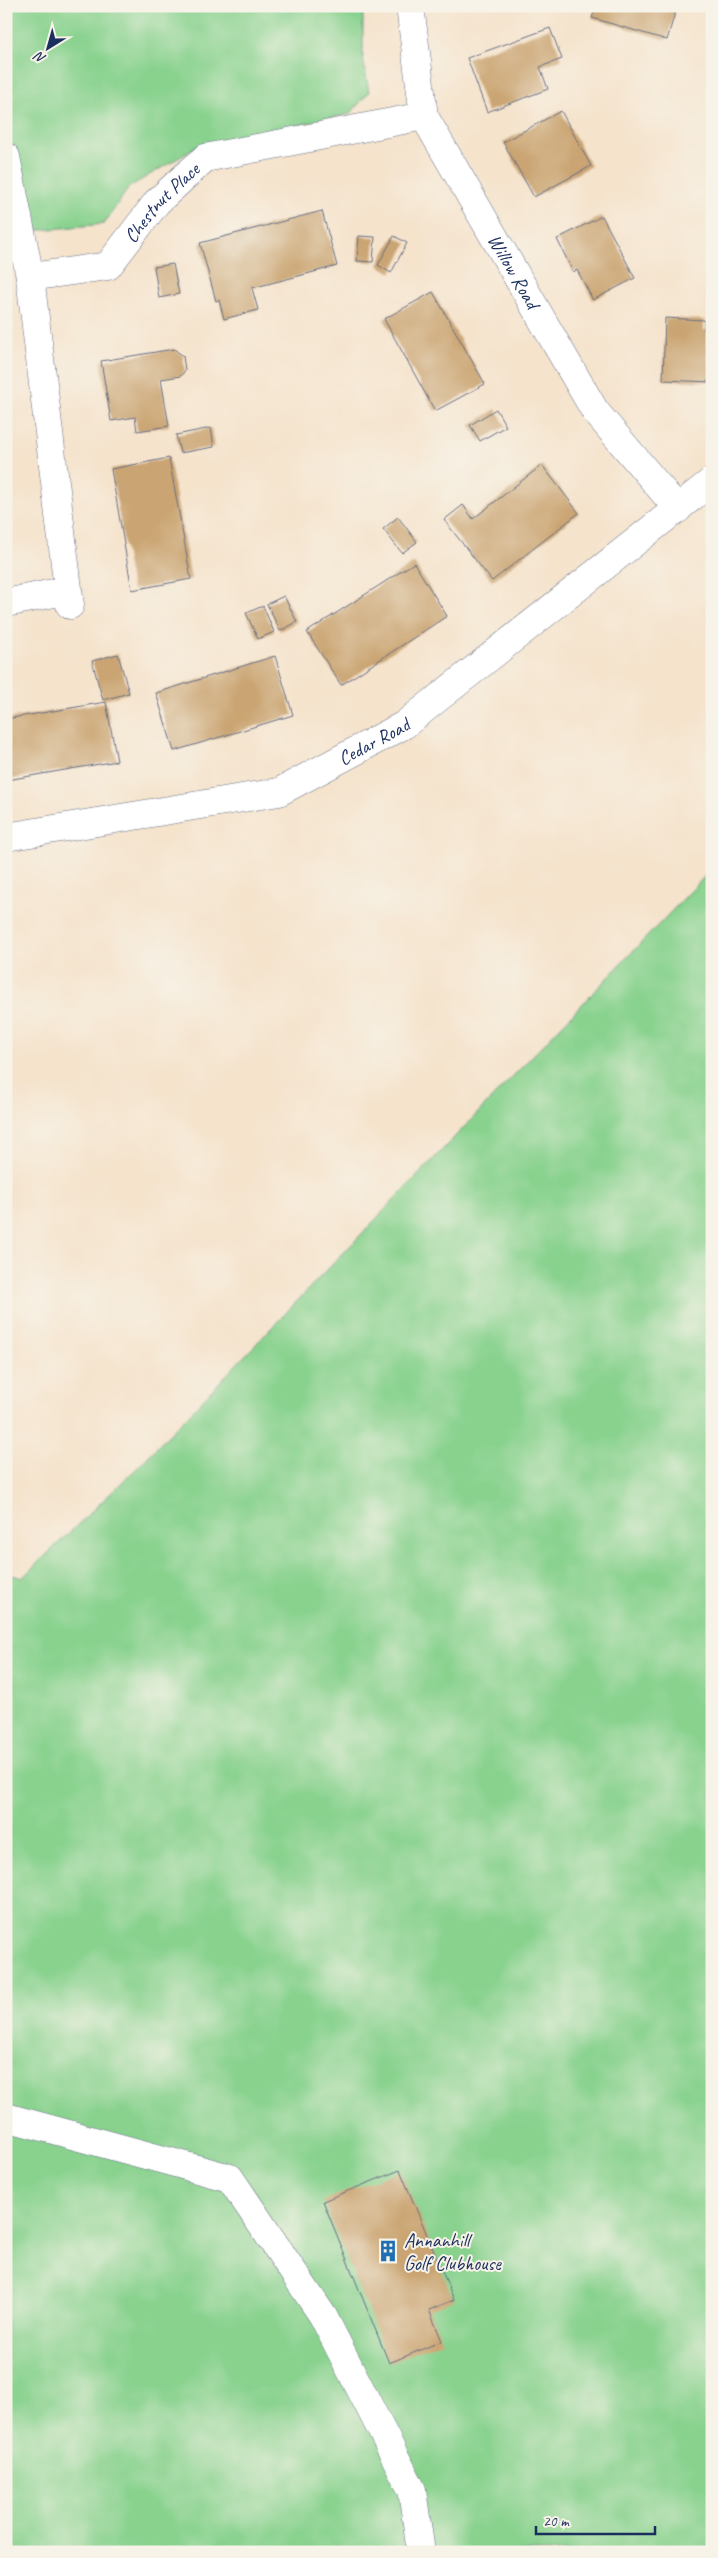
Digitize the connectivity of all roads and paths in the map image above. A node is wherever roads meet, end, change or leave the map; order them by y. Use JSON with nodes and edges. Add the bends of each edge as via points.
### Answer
{"nodes":[{"id":1,"x":410,"y":6,"type":"edge"},
{"id":2,"x":424,"y":116,"type":"junction"},
{"id":3,"x":6,"y":157,"type":"edge"},
{"id":4,"x":30,"y":278,"type":"junction"},
{"id":5,"x":712,"y":481,"type":"edge"},
{"id":6,"x":678,"y":509,"type":"junction"},
{"id":7,"x":6,"y":603,"type":"edge"},
{"id":8,"x":6,"y":836,"type":"edge"},
{"id":9,"x":6,"y":2117,"type":"edge"},
{"id":10,"x":421,"y":2552,"type":"edge"}],
"edges":[{"from":1,"to":2,"type":"street","name":"Willow Road"},
{"from":2,"to":4,"type":"street","name":"Chestnut Place","via":[[205,158],[157,202],[108,266]]},
{"from":2,"to":6,"type":"street","name":"Willow Road","via":[[595,411]]},
{"from":3,"to":4,"type":"street"},
{"from":4,"to":7,"type":"street","via":[[69,597]]},
{"from":5,"to":6,"type":"street","name":"Cedar Road"},
{"from":6,"to":8,"type":"street","name":"Cedar Road","via":[[404,725],[279,792]]},
{"from":9,"to":10,"type":"street","via":[[230,2178],[328,2325],[412,2490]]}]}
